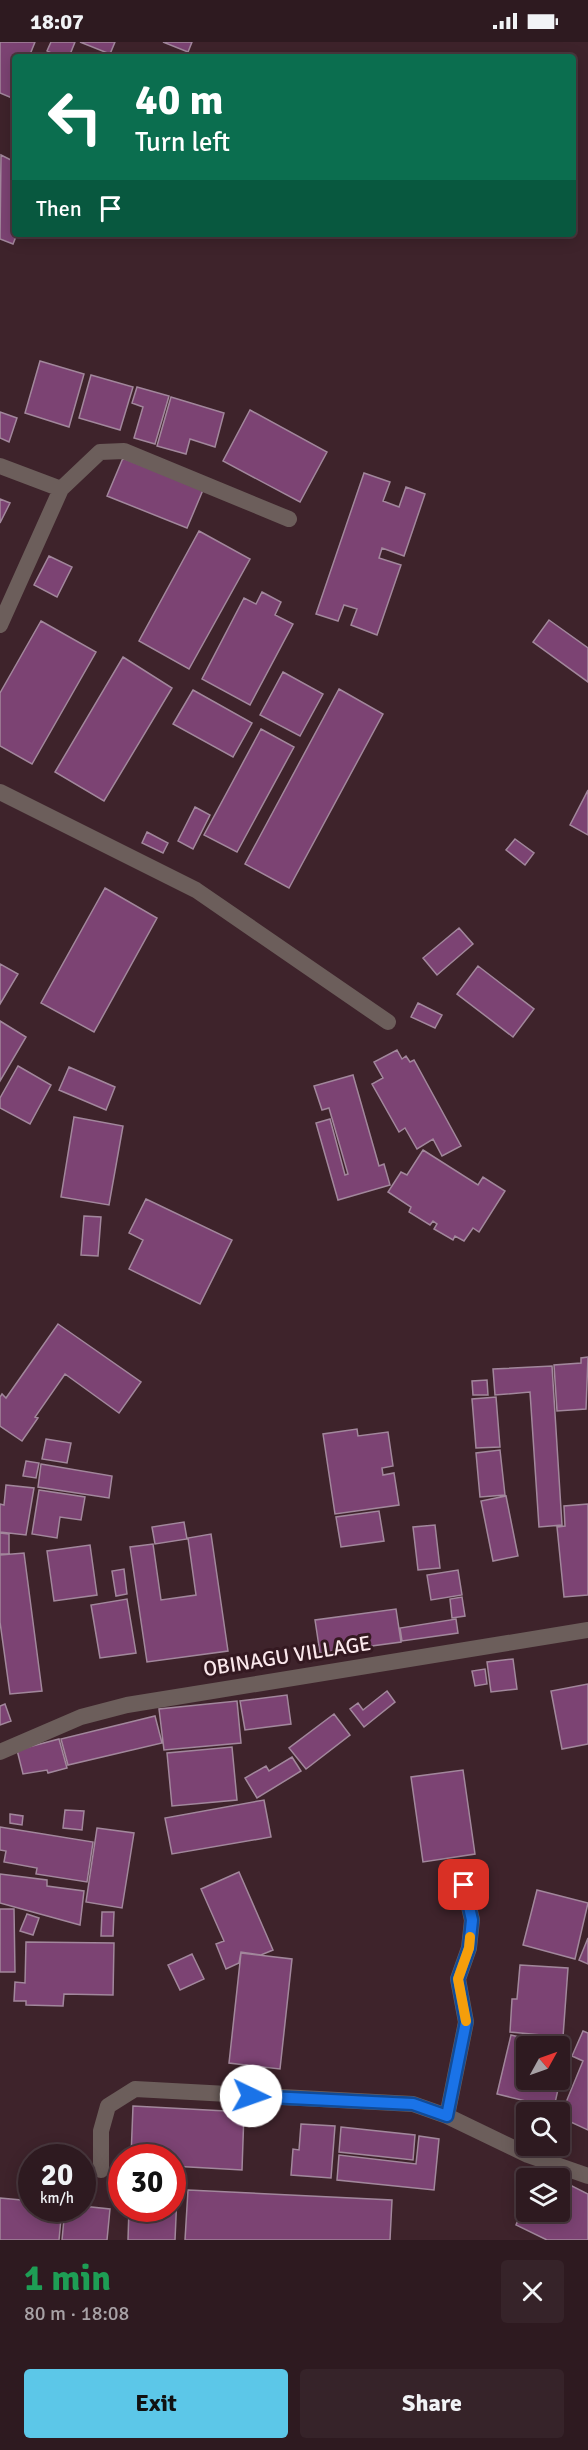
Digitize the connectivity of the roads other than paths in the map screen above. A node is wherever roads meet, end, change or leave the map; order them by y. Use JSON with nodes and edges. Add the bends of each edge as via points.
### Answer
{"nodes":[{"id":1,"x":0,"y":466,"type":"edge"},
{"id":2,"x":62,"y":489,"type":"junction"},
{"id":3,"x":289,"y":519,"type":"dead end"},
{"id":4,"x":0,"y":625,"type":"edge"},
{"id":5,"x":0,"y":792,"type":"edge"},
{"id":6,"x":388,"y":1022,"type":"dead end"},
{"id":7,"x":588,"y":1630,"type":"edge"},
{"id":8,"x":0,"y":1752,"type":"edge"},
{"id":9,"x":464,"y":1885,"type":"dead end"},
{"id":10,"x":447,"y":2116,"type":"junction"},
{"id":11,"x":101,"y":2170,"type":"dead end"},
{"id":12,"x":588,"y":2176,"type":"edge"}],
"edges":[{"from":1,"to":2,"type":"street"},
{"from":2,"to":3,"type":"street","via":[[100,452],[124,451]]},
{"from":2,"to":4,"type":"street"},
{"from":5,"to":6,"type":"street","via":[[196,890]]},
{"from":7,"to":8,"type":"street","name":"OBINAGU VILLAGE","via":[[127,1705],[81,1717]]},
{"from":9,"to":10,"type":"street","via":[[472,1920],[469,1948],[458,1979],[466,2022]]},
{"from":10,"to":11,"type":"street","via":[[413,2104],[135,2090],[108,2106],[101,2131]]},
{"from":10,"to":12,"type":"street","via":[[528,2155]]}]}
